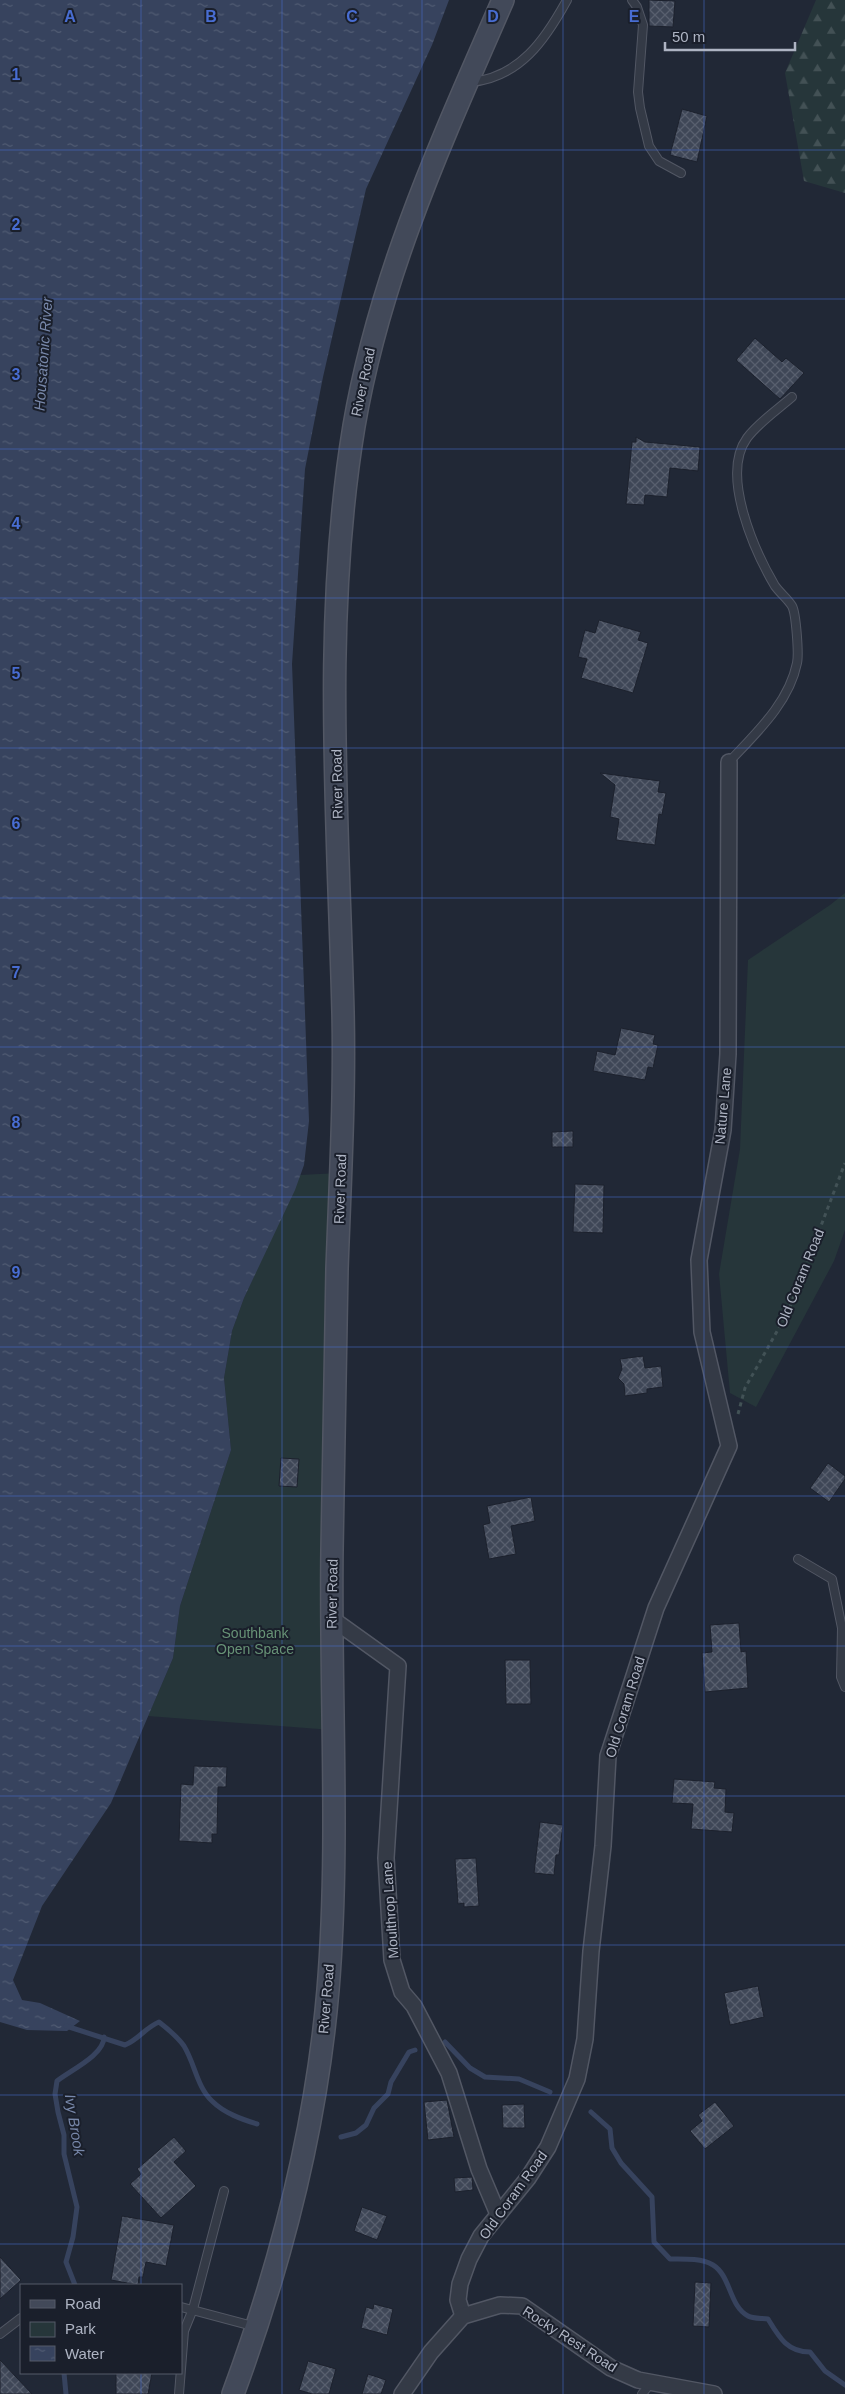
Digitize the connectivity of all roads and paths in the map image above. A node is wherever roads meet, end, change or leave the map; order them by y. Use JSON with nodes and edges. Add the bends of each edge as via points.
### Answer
{"nodes":[{"id":1,"x":503,"y":0,"type":"edge"},
{"id":2,"x":567,"y":0,"type":"edge"},
{"id":3,"x":632,"y":0,"type":"edge"},
{"id":4,"x":467,"y":82,"type":"junction"},
{"id":5,"x":681,"y":173,"type":"dead end"},
{"id":6,"x":792,"y":397,"type":"dead end"},
{"id":7,"x":729,"y":762,"type":"joint"},
{"id":8,"x":845,"y":1163,"type":"edge"},
{"id":9,"x":729,"y":1446,"type":"junction"},
{"id":10,"x":798,"y":1559,"type":"dead end"},
{"id":11,"x":331,"y":1618,"type":"junction"},
{"id":12,"x":845,"y":1687,"type":"edge"},
{"id":13,"x":224,"y":2191,"type":"dead end"},
{"id":14,"x":498,"y":2214,"type":"junction"},
{"id":15,"x":182,"y":2307,"type":"edge"},
{"id":16,"x":193,"y":2309,"type":"junction"},
{"id":17,"x":463,"y":2316,"type":"junction"},
{"id":18,"x":20,"y":2319,"type":"edge"},
{"id":19,"x":258,"y":2327,"type":"junction"},
{"id":20,"x":0,"y":2334,"type":"edge"},
{"id":21,"x":182,"y":2362,"type":"edge"},
{"id":22,"x":181,"y":2374,"type":"edge"},
{"id":23,"x":646,"y":2389,"type":"edge"},
{"id":24,"x":180,"y":2394,"type":"edge"},
{"id":25,"x":233,"y":2394,"type":"edge"},
{"id":26,"x":402,"y":2394,"type":"edge"},
{"id":27,"x":714,"y":2394,"type":"edge"}],
"edges":[{"from":1,"to":4,"type":"main road","name":"River Road"},
{"from":2,"to":4,"type":"lane","via":[[550,30],[524,59],[501,75]]},
{"from":3,"to":5,"type":"lane","via":[[643,25],[638,92],[649,146],[659,162]]},
{"from":4,"to":11,"type":"main road","name":"River Road","via":[[395,260],[374,331],[341,513],[334,684],[344,1052]]},
{"from":6,"to":7,"type":"lane","via":[[747,438],[739,454],[738,479],[742,510],[756,548],[776,587],[793,607],[798,662],[786,695]]},
{"from":7,"to":9,"type":"street","name":"Nature Lane","via":[[728,1054],[723,1130],[699,1260],[702,1332]]},
{"from":8,"to":9,"type":"path","name":"Old Coram Road","via":[[788,1312],[745,1388]]},
{"from":9,"to":14,"type":"street","name":"Old Coram Road","via":[[656,1608],[608,1756],[585,2039],[577,2079],[548,2147],[528,2178]]},
{"from":10,"to":12,"type":"lane","via":[[832,1579],[842,1628],[841,1677]]},
{"from":11,"to":14,"type":"street","name":"Moulthrop Lane","via":[[398,1666],[386,1858],[392,1960],[402,1992],[414,2006],[449,2073],[479,2170]]},
{"from":11,"to":19,"type":"main road","name":"River Road","via":[[334,1900],[328,1994],[317,2082],[301,2166]]},
{"from":13,"to":16,"type":"lane"},
{"from":14,"to":17,"type":"street","name":"Old Coram Road","via":[[473,2252],[460,2284],[458,2300]]},
{"from":15,"to":16,"type":"lane"},
{"from":16,"to":19,"type":"lane"},
{"from":16,"to":21,"type":"lane","via":[[184,2331]]},
{"from":17,"to":23,"type":"street","name":"Rocky Rest Road","via":[[500,2305],[522,2306]]},
{"from":17,"to":26,"type":"street","via":[[431,2352]]},
{"from":18,"to":20,"type":"lane"},
{"from":19,"to":25,"type":"main road","name":"River Road"},
{"from":22,"to":24,"type":"lane"},
{"from":23,"to":27,"type":"street","name":"Rocky Rest Road"}]}
